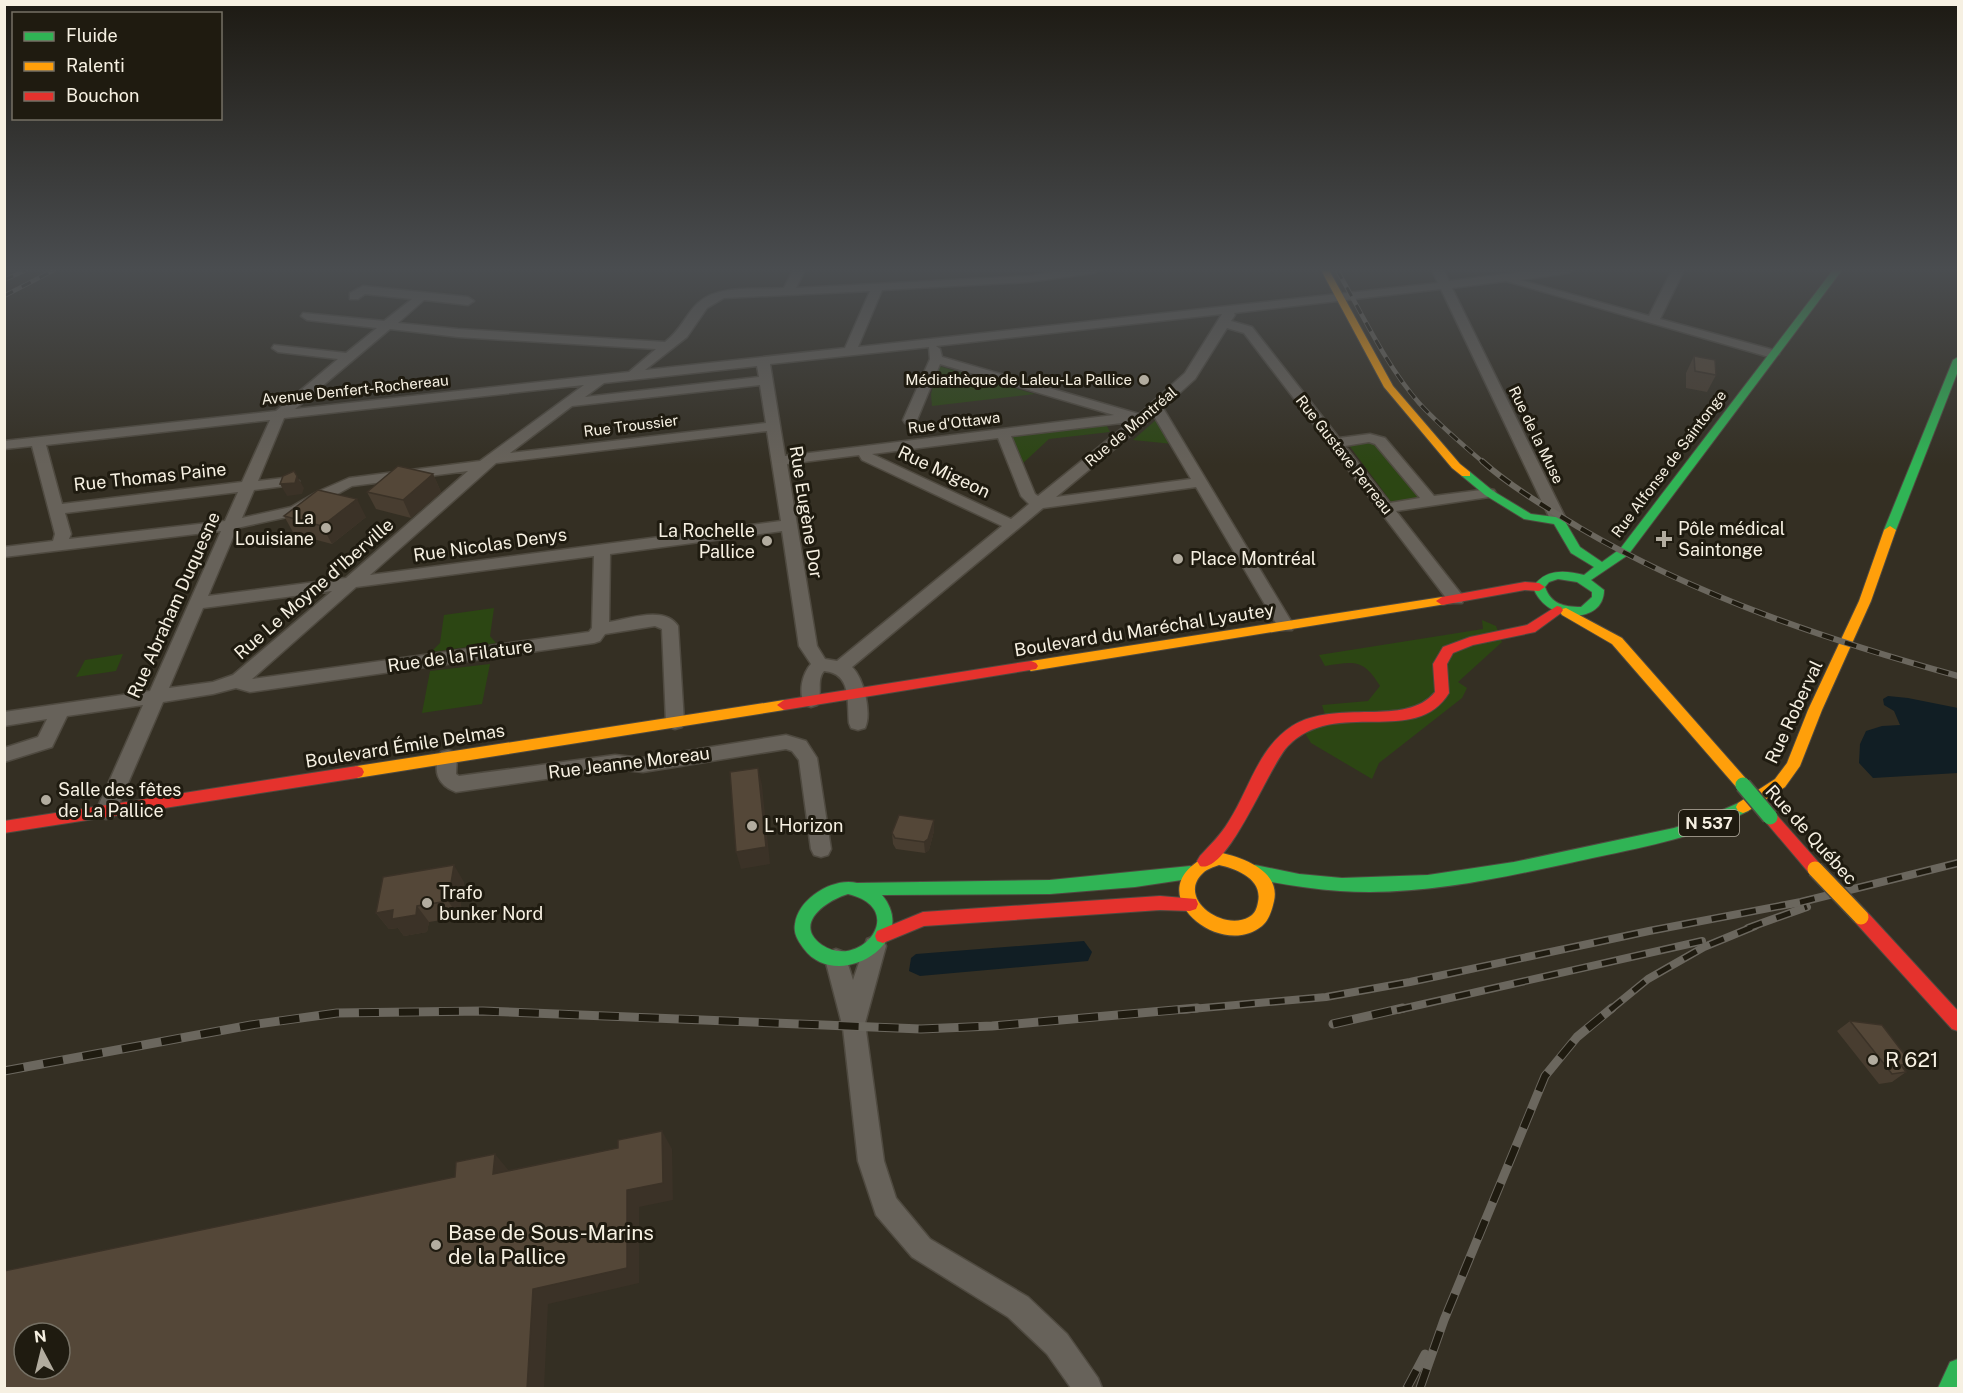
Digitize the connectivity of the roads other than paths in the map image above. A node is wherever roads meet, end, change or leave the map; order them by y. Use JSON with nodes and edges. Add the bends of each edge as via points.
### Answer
{"nodes":[{"id":1,"x":376,"y":335,"type":"edge"},
{"id":2,"x":491,"y":335,"type":"edge"},
{"id":3,"x":682,"y":335,"type":"edge"},
{"id":4,"x":857,"y":335,"type":"edge"},
{"id":5,"x":1011,"y":335,"type":"edge"},
{"id":6,"x":1214,"y":335,"type":"edge"},
{"id":7,"x":1252,"y":335,"type":"edge"},
{"id":8,"x":1360,"y":335,"type":"edge"},
{"id":9,"x":1469,"y":335,"type":"edge"},
{"id":10,"x":1706,"y":335,"type":"edge"},
{"id":11,"x":1788,"y":335,"type":"edge"},
{"id":12,"x":932,"y":342,"type":"junction"},
{"id":13,"x":670,"y":346,"type":"junction"},
{"id":14,"x":278,"y":348,"type":"dead end"},
{"id":15,"x":850,"y":351,"type":"junction"},
{"id":16,"x":1773,"y":354,"type":"junction"},
{"id":17,"x":349,"y":357,"type":"junction"},
{"id":18,"x":936,"y":359,"type":"junction"},
{"id":19,"x":1959,"y":360,"type":"edge"},
{"id":20,"x":763,"y":361,"type":"junction"},
{"id":21,"x":635,"y":375,"type":"junction"},
{"id":22,"x":600,"y":379,"type":"junction"},
{"id":23,"x":766,"y":380,"type":"junction"},
{"id":24,"x":566,"y":403,"type":"junction"},
{"id":25,"x":1156,"y":407,"type":"junction"},
{"id":26,"x":279,"y":415,"type":"junction"},
{"id":27,"x":1138,"y":418,"type":"junction"},
{"id":28,"x":910,"y":420,"type":"dead end"},
{"id":29,"x":773,"y":426,"type":"junction"},
{"id":30,"x":1003,"y":434,"type":"junction"},
{"id":31,"x":38,"y":441,"type":"junction"},
{"id":32,"x":1335,"y":443,"type":"junction"},
{"id":33,"x":4,"y":445,"type":"edge"},
{"id":34,"x":864,"y":451,"type":"junction"},
{"id":35,"x":779,"y":461,"type":"junction"},
{"id":36,"x":488,"y":462,"type":"junction"},
{"id":37,"x":292,"y":481,"type":"edge"},
{"id":38,"x":1201,"y":482,"type":"junction"},
{"id":39,"x":248,"y":486,"type":"junction"},
{"id":40,"x":1489,"y":493,"type":"junction"},
{"id":41,"x":1431,"y":501,"type":"junction"},
{"id":42,"x":1039,"y":504,"type":"junction"},
{"id":43,"x":1385,"y":508,"type":"junction"},
{"id":44,"x":57,"y":509,"type":"junction"},
{"id":45,"x":1559,"y":521,"type":"junction"},
{"id":46,"x":230,"y":525,"type":"junction"},
{"id":47,"x":789,"y":525,"type":"junction"},
{"id":48,"x":1011,"y":525,"type":"junction"},
{"id":49,"x":59,"y":546,"type":"junction"},
{"id":50,"x":602,"y":550,"type":"junction"},
{"id":51,"x":4,"y":552,"type":"edge"},
{"id":52,"x":1575,"y":554,"type":"junction"},
{"id":53,"x":1608,"y":564,"type":"junction"},
{"id":54,"x":1558,"y":575,"type":"junction"},
{"id":55,"x":1584,"y":578,"type":"junction"},
{"id":56,"x":352,"y":583,"type":"junction"},
{"id":57,"x":1539,"y":586,"type":"junction"},
{"id":58,"x":1598,"y":590,"type":"junction"},
{"id":59,"x":1482,"y":595,"type":"junction"},
{"id":60,"x":1456,"y":599,"type":"junction"},
{"id":61,"x":197,"y":603,"type":"junction"},
{"id":62,"x":1558,"y":610,"type":"junction"},
{"id":63,"x":1598,"y":611,"type":"junction"},
{"id":64,"x":1286,"y":626,"type":"junction"},
{"id":65,"x":600,"y":629,"type":"junction"},
{"id":66,"x":1617,"y":641,"type":"junction"},
{"id":67,"x":820,"y":665,"type":"junction"},
{"id":68,"x":841,"y":667,"type":"junction"},
{"id":69,"x":239,"y":680,"type":"junction"},
{"id":70,"x":856,"y":693,"type":"junction"},
{"id":71,"x":156,"y":697,"type":"junction"},
{"id":72,"x":811,"y":700,"type":"junction"},
{"id":73,"x":61,"y":710,"type":"junction"},
{"id":74,"x":4,"y":719,"type":"edge"},
{"id":75,"x":675,"y":722,"type":"junction"},
{"id":76,"x":858,"y":723,"type":"dead end"},
{"id":77,"x":4,"y":755,"type":"edge"},
{"id":78,"x":447,"y":758,"type":"junction"},
{"id":79,"x":106,"y":811,"type":"junction"},
{"id":80,"x":1237,"y":824,"type":"junction"},
{"id":81,"x":4,"y":827,"type":"edge"},
{"id":82,"x":821,"y":849,"type":"dead end"},
{"id":83,"x":1205,"y":861,"type":"junction"},
{"id":84,"x":1250,"y":868,"type":"junction"},
{"id":85,"x":1190,"y":873,"type":"junction"},
{"id":86,"x":1335,"y":886,"type":"junction"},
{"id":87,"x":861,"y":888,"type":"junction"},
{"id":88,"x":1305,"y":896,"type":"dead end"},
{"id":89,"x":1190,"y":904,"type":"junction"},
{"id":90,"x":879,"y":941,"type":"junction"},
{"id":91,"x":836,"y":959,"type":"junction"},
{"id":92,"x":1959,"y":1023,"type":"edge"},
{"id":93,"x":855,"y":1028,"type":"junction"},
{"id":94,"x":1959,"y":1370,"type":"edge"},
{"id":95,"x":1088,"y":1389,"type":"edge"},
{"id":96,"x":1949,"y":1389,"type":"edge"}],
"edges":[{"from":1,"to":17,"type":"street"},
{"from":2,"to":13,"type":"street"},
{"from":3,"to":13,"type":"street"},
{"from":4,"to":15,"type":"street"},
{"from":5,"to":12,"type":"street","name":"Avenue Denfert-Rochereau"},
{"from":6,"to":25,"type":"street","name":"Rue de Montréal","via":[[1190,376]]},
{"from":7,"to":32,"type":"street","name":"Rue Gustave Perreau"},
{"from":8,"to":40,"type":"main road","via":[[1389,387],[1455,466]]},
{"from":9,"to":45,"type":"street","name":"Rue de la Muse"},
{"from":10,"to":16,"type":"street"},
{"from":11,"to":16,"type":"main road","name":"Rue Alfonse de Saintonge"},
{"from":12,"to":15,"type":"street","name":"Avenue Denfert-Rochereau"},
{"from":12,"to":18,"type":"street"},
{"from":13,"to":21,"type":"street"},
{"from":14,"to":17,"type":"street"},
{"from":15,"to":20,"type":"street","name":"Avenue Denfert-Rochereau"},
{"from":16,"to":53,"type":"main road","name":"Rue Alfonse de Saintonge","via":[[1624,552]]},
{"from":17,"to":26,"type":"street"},
{"from":18,"to":27,"type":"street"},
{"from":18,"to":28,"type":"street"},
{"from":19,"to":86,"type":"main road","name":"Rue Roberval","number":"N 537","via":[[1865,601],[1793,766],[1780,783],[1724,818],[1635,843],[1472,876],[1414,884]]},
{"from":20,"to":21,"type":"street","name":"Avenue Denfert-Rochereau"},
{"from":20,"to":23,"type":"street","name":"Rue Eugène Dor"},
{"from":21,"to":22,"type":"street","name":"Avenue Denfert-Rochereau"},
{"from":22,"to":24,"type":"street","name":"Rue Le Moyne d'Iberville"},
{"from":22,"to":26,"type":"street","name":"Avenue Denfert-Rochereau"},
{"from":23,"to":24,"type":"street"},
{"from":23,"to":29,"type":"street","name":"Rue Eugène Dor"},
{"from":24,"to":36,"type":"street","name":"Rue Le Moyne d'Iberville"},
{"from":25,"to":27,"type":"street","name":"Rue de Montréal"},
{"from":25,"to":38,"type":"street"},
{"from":26,"to":31,"type":"street","name":"Avenue Denfert-Rochereau"},
{"from":26,"to":39,"type":"street","name":"Rue Abraham Duquesne"},
{"from":27,"to":30,"type":"street","name":"Rue d'Ottawa"},
{"from":27,"to":42,"type":"street","name":"Rue de Montréal"},
{"from":29,"to":35,"type":"street","name":"Rue Eugène Dor"},
{"from":29,"to":36,"type":"street","name":"Rue Troussier"},
{"from":30,"to":34,"type":"street","name":"Rue d'Ottawa"},
{"from":30,"to":42,"type":"street","via":[[1028,496]]},
{"from":31,"to":33,"type":"street","name":"Avenue Denfert-Rochereau"},
{"from":31,"to":44,"type":"street"},
{"from":32,"to":41,"type":"street","via":[[1370,438],[1380,441]]},
{"from":32,"to":43,"type":"street","name":"Rue Gustave Perreau"},
{"from":34,"to":35,"type":"street","name":"Rue d'Ottawa"},
{"from":34,"to":48,"type":"street","name":"Rue Migeon","via":[[867,457]]},
{"from":35,"to":47,"type":"street","name":"Rue Eugène Dor"},
{"from":36,"to":46,"type":"street","name":"Rue Troussier","via":[[350,482],[296,511]]},
{"from":36,"to":56,"type":"street","name":"Rue Le Moyne d'Iberville"},
{"from":37,"to":39,"type":"street","name":"Rue Thomas Paine"},
{"from":38,"to":42,"type":"street"},
{"from":38,"to":64,"type":"street"},
{"from":39,"to":44,"type":"street","name":"Rue Thomas Paine"},
{"from":39,"to":46,"type":"street","name":"Rue Abraham Duquesne"},
{"from":40,"to":41,"type":"street"},
{"from":40,"to":45,"type":"main road","via":[[1528,517]]},
{"from":41,"to":43,"type":"street"},
{"from":42,"to":48,"type":"street","name":"Rue de Montréal"},
{"from":43,"to":60,"type":"street","name":"Rue Gustave Perreau"},
{"from":44,"to":49,"type":"street","via":[[63,534]]},
{"from":45,"to":52,"type":"main road","name":"Rue de la Muse"},
{"from":46,"to":49,"type":"street","name":"Rue Troussier"},
{"from":46,"to":61,"type":"street","name":"Rue Abraham Duquesne"},
{"from":47,"to":50,"type":"street","name":"Rue Nicolas Denys"},
{"from":47,"to":67,"type":"street","name":"Rue Eugène Dor","via":[[808,646]]},
{"from":48,"to":68,"type":"street","name":"Rue de Montréal"},
{"from":49,"to":51,"type":"street","name":"Rue Troussier"},
{"from":50,"to":56,"type":"street","name":"Rue Nicolas Denys"},
{"from":50,"to":65,"type":"street"},
{"from":52,"to":53,"type":"main road"},
{"from":52,"to":54,"type":"main road"},
{"from":52,"to":55,"type":"main road","name":"Rue de la Muse"},
{"from":53,"to":55,"type":"main road","name":"Rue Alfonse de Saintonge"},
{"from":53,"to":58,"type":"main road","name":"Rue Alfonse de Saintonge","via":[[1614,568]]},
{"from":54,"to":55,"type":"main road"},
{"from":54,"to":57,"type":"main road","via":[[1545,579]]},
{"from":55,"to":58,"type":"main road"},
{"from":56,"to":61,"type":"street","name":"Rue Nicolas Denys"},
{"from":56,"to":69,"type":"street","name":"Rue Le Moyne d'Iberville"},
{"from":57,"to":59,"type":"main road","name":"Boulevard du Maréchal Lyautey"},
{"from":57,"to":62,"type":"main road","via":[[1542,596]]},
{"from":58,"to":63,"type":"main road","name":"Rue Alfonse de Saintonge"},
{"from":59,"to":60,"type":"main road","name":"Boulevard du Maréchal Lyautey"},
{"from":59,"to":62,"type":"main road","name":"Boulevard du Maréchal Lyautey"},
{"from":60,"to":64,"type":"main road","name":"Boulevard du Maréchal Lyautey"},
{"from":61,"to":71,"type":"street","name":"Rue Abraham Duquesne"},
{"from":62,"to":63,"type":"main road"},
{"from":62,"to":66,"type":"main road","name":"Rue de Québec"},
{"from":62,"to":80,"type":"main road","via":[[1530,629],[1451,650],[1442,657],[1440,665],[1442,691],[1429,708],[1399,715],[1317,720],[1285,739],[1253,783]]},
{"from":63,"to":66,"type":"main road","name":"Rue de Québec"},
{"from":64,"to":70,"type":"main road","name":"Boulevard du Maréchal Lyautey"},
{"from":65,"to":69,"type":"street","name":"Rue de la Filature","via":[[594,637],[586,639],[250,686]]},
{"from":65,"to":75,"type":"street","name":"Rue de la Filature","via":[[657,620],[670,626]]},
{"from":66,"to":92,"type":"main road","name":"Rue de Québec","bridge":true,"via":[[1815,868]]},
{"from":67,"to":68,"type":"street"},
{"from":67,"to":72,"type":"street","via":[[812,674]]},
{"from":68,"to":70,"type":"street","via":[[850,672]]},
{"from":69,"to":71,"type":"street","name":"Rue Le Moyne d'Iberville"},
{"from":70,"to":72,"type":"main road","name":"Boulevard du Maréchal Lyautey"},
{"from":70,"to":76,"type":"street"},
{"from":71,"to":73,"type":"street","name":"Rue Le Moyne d'Iberville"},
{"from":71,"to":79,"type":"street","name":"Rue Abraham Duquesne"},
{"from":72,"to":75,"type":"main road","name":"Boulevard Émile Delmas"},
{"from":73,"to":74,"type":"street","name":"Rue Le Moyne d'Iberville"},
{"from":73,"to":77,"type":"street","via":[[45,742]]},
{"from":75,"to":78,"type":"main road","name":"Boulevard Émile Delmas"},
{"from":78,"to":79,"type":"main road","name":"Boulevard Émile Delmas"},
{"from":78,"to":82,"type":"street","name":"Rue Jeanne Moreau","via":[[447,777],[456,784],[615,762],[643,765],[786,742],[799,746],[808,758]]},
{"from":79,"to":81,"type":"main road","name":"Boulevard Émile Delmas"},
{"from":80,"to":83,"type":"main road"},
{"from":80,"to":84,"type":"main road","via":[[1239,850]]},
{"from":83,"to":84,"type":"main road","via":[[1231,860]]},
{"from":83,"to":85,"type":"main road"},
{"from":84,"to":86,"type":"main road","name":"Rue Roberval","via":[[1286,880]]},
{"from":84,"to":89,"type":"main road","via":[[1266,886],[1271,907],[1259,919],[1230,928],[1209,922]]},
{"from":85,"to":87,"type":"main road","via":[[1153,879],[986,888]]},
{"from":85,"to":89,"type":"main road","via":[[1186,883]]},
{"from":86,"to":88,"type":"main road","name":"Rue Roberval"},
{"from":87,"to":90,"type":"main road","via":[[881,902],[886,912],[887,924]]},
{"from":87,"to":91,"type":"main road","via":[[834,889],[817,899],[806,913],[803,925],[809,944]]},
{"from":89,"to":90,"type":"main road","via":[[923,919]]},
{"from":90,"to":91,"type":"main road","via":[[864,954]]},
{"from":90,"to":93,"type":"street","via":[[860,993]]},
{"from":91,"to":93,"type":"street"},
{"from":93,"to":95,"type":"street","via":[[871,1161],[885,1206],[921,1248],[1018,1307],[1057,1344]]},
{"from":94,"to":96,"type":"main road"}]}
